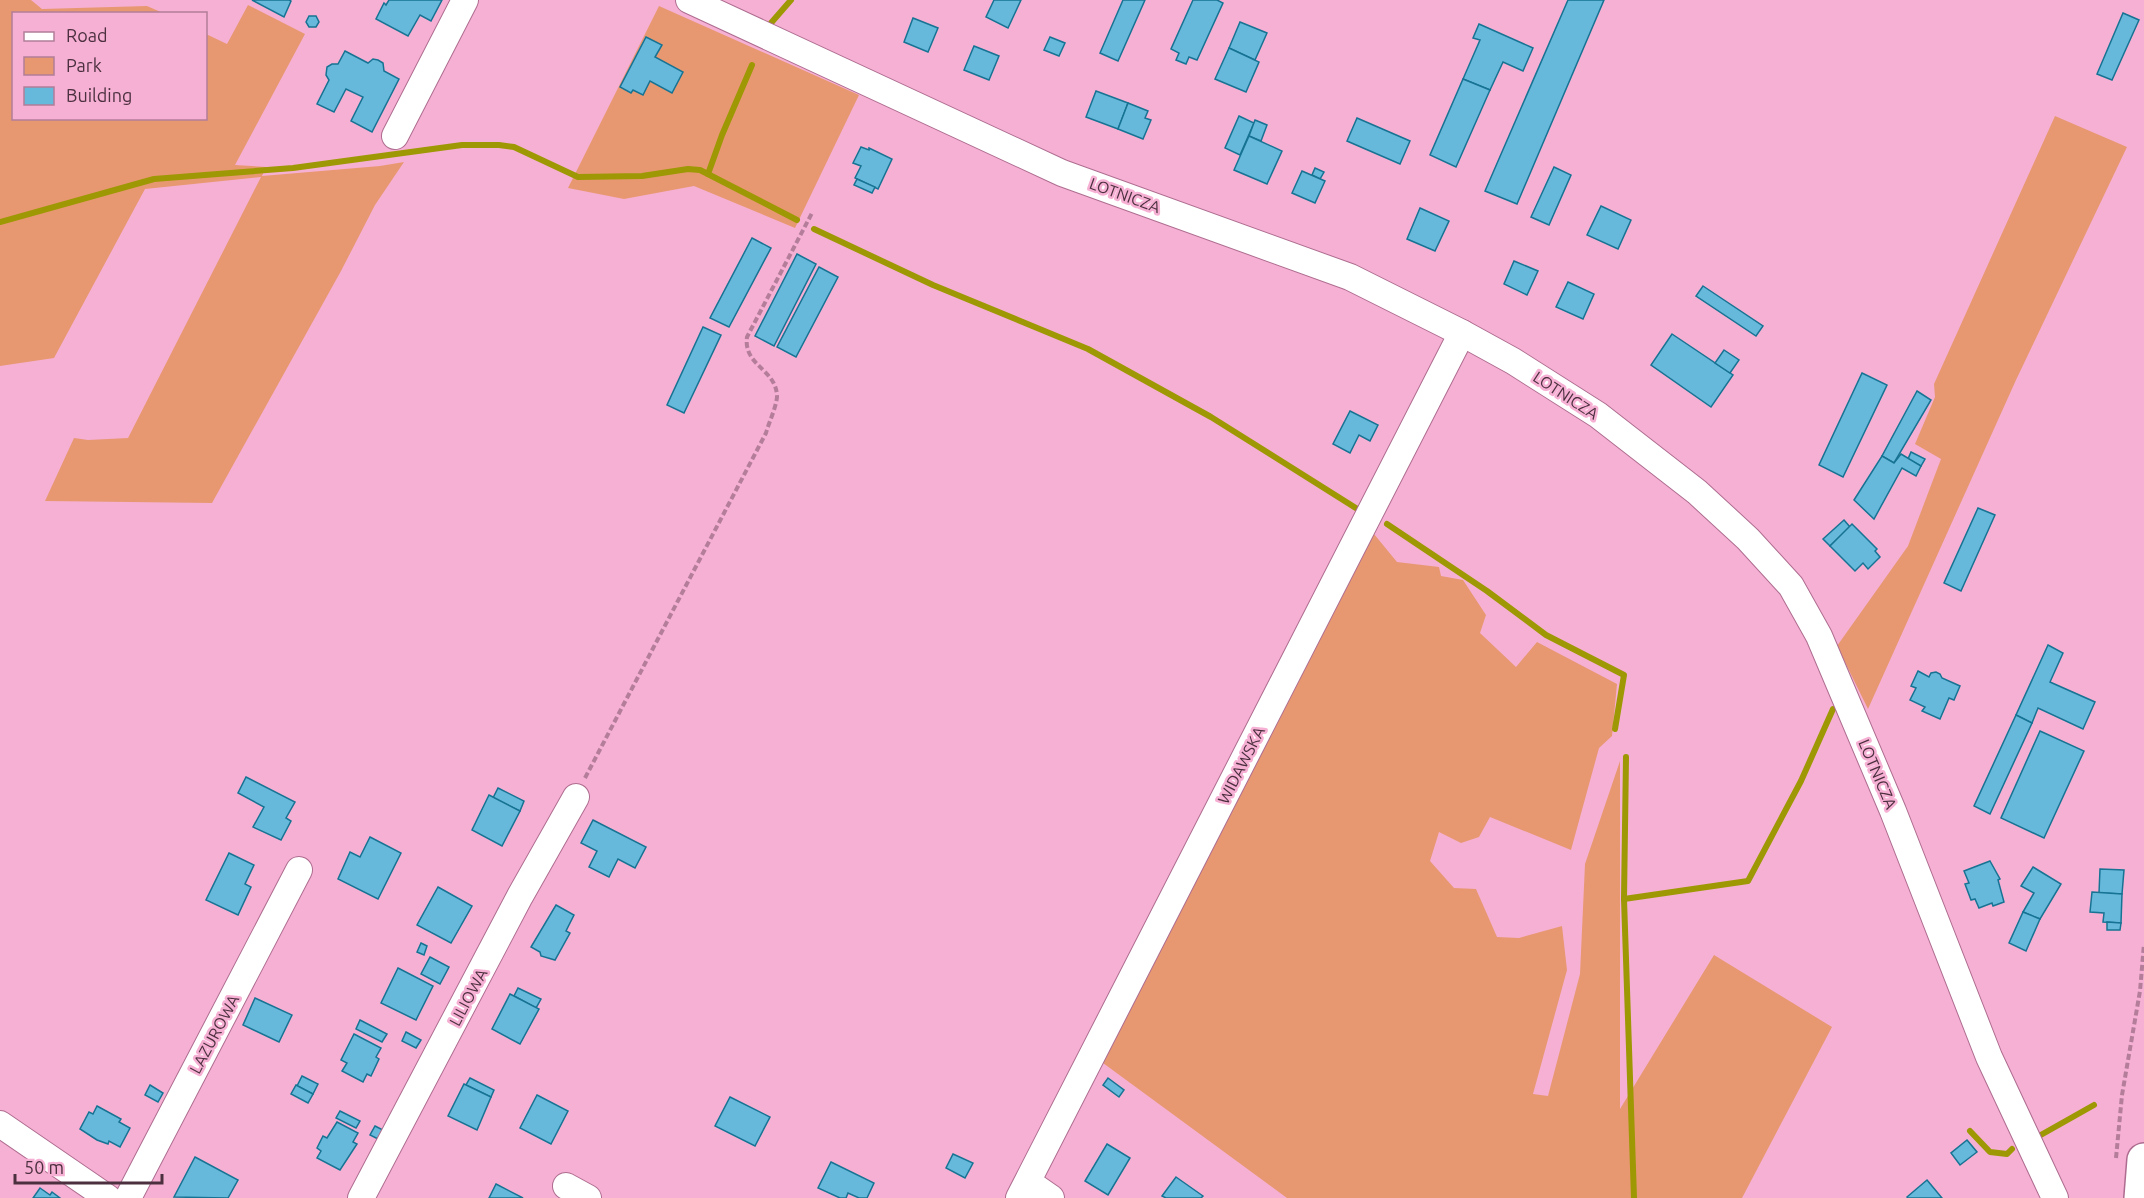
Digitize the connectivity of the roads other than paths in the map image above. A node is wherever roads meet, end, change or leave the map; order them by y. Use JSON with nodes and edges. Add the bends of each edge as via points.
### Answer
{"nodes":[{"id":1,"x":465,"y":0,"type":"edge"},
{"id":2,"x":689,"y":0,"type":"edge"},
{"id":3,"x":395,"y":136,"type":"dead end"},
{"id":4,"x":1462,"y":333,"type":"junction"},
{"id":5,"x":576,"y":797,"type":"road end"},
{"id":6,"x":300,"y":870,"type":"dead end"},
{"id":7,"x":0,"y":1124,"type":"edge"},
{"id":8,"x":2130,"y":1163,"type":"edge"},
{"id":9,"x":566,"y":1186,"type":"dead end"},
{"id":10,"x":1023,"y":1190,"type":"edge"},
{"id":11,"x":108,"y":1198,"type":"edge"},
{"id":12,"x":128,"y":1198,"type":"edge"},
{"id":13,"x":362,"y":1198,"type":"edge"},
{"id":14,"x":588,"y":1198,"type":"edge"},
{"id":15,"x":1051,"y":1198,"type":"edge"},
{"id":16,"x":2055,"y":1198,"type":"edge"},
{"id":17,"x":2141,"y":1198,"type":"edge"}],
"edges":[{"from":1,"to":3,"type":"street"},
{"from":2,"to":4,"type":"street","name":"LOTNICZA","via":[[1062,173],[1350,277]]},
{"from":4,"to":10,"type":"street","name":"WIDAWSKA"},
{"from":4,"to":16,"type":"street","name":"LOTNICZA","via":[[1598,415],[1697,492],[1791,586],[1819,636],[1893,811],[1989,1058]]},
{"from":5,"to":13,"type":"street","name":"LILIOWA"},
{"from":6,"to":12,"type":"street","name":"LAZUROWA"},
{"from":7,"to":11,"type":"street"},
{"from":8,"to":17,"type":"main road"},
{"from":9,"to":14,"type":"street"},
{"from":10,"to":15,"type":"street"}]}
